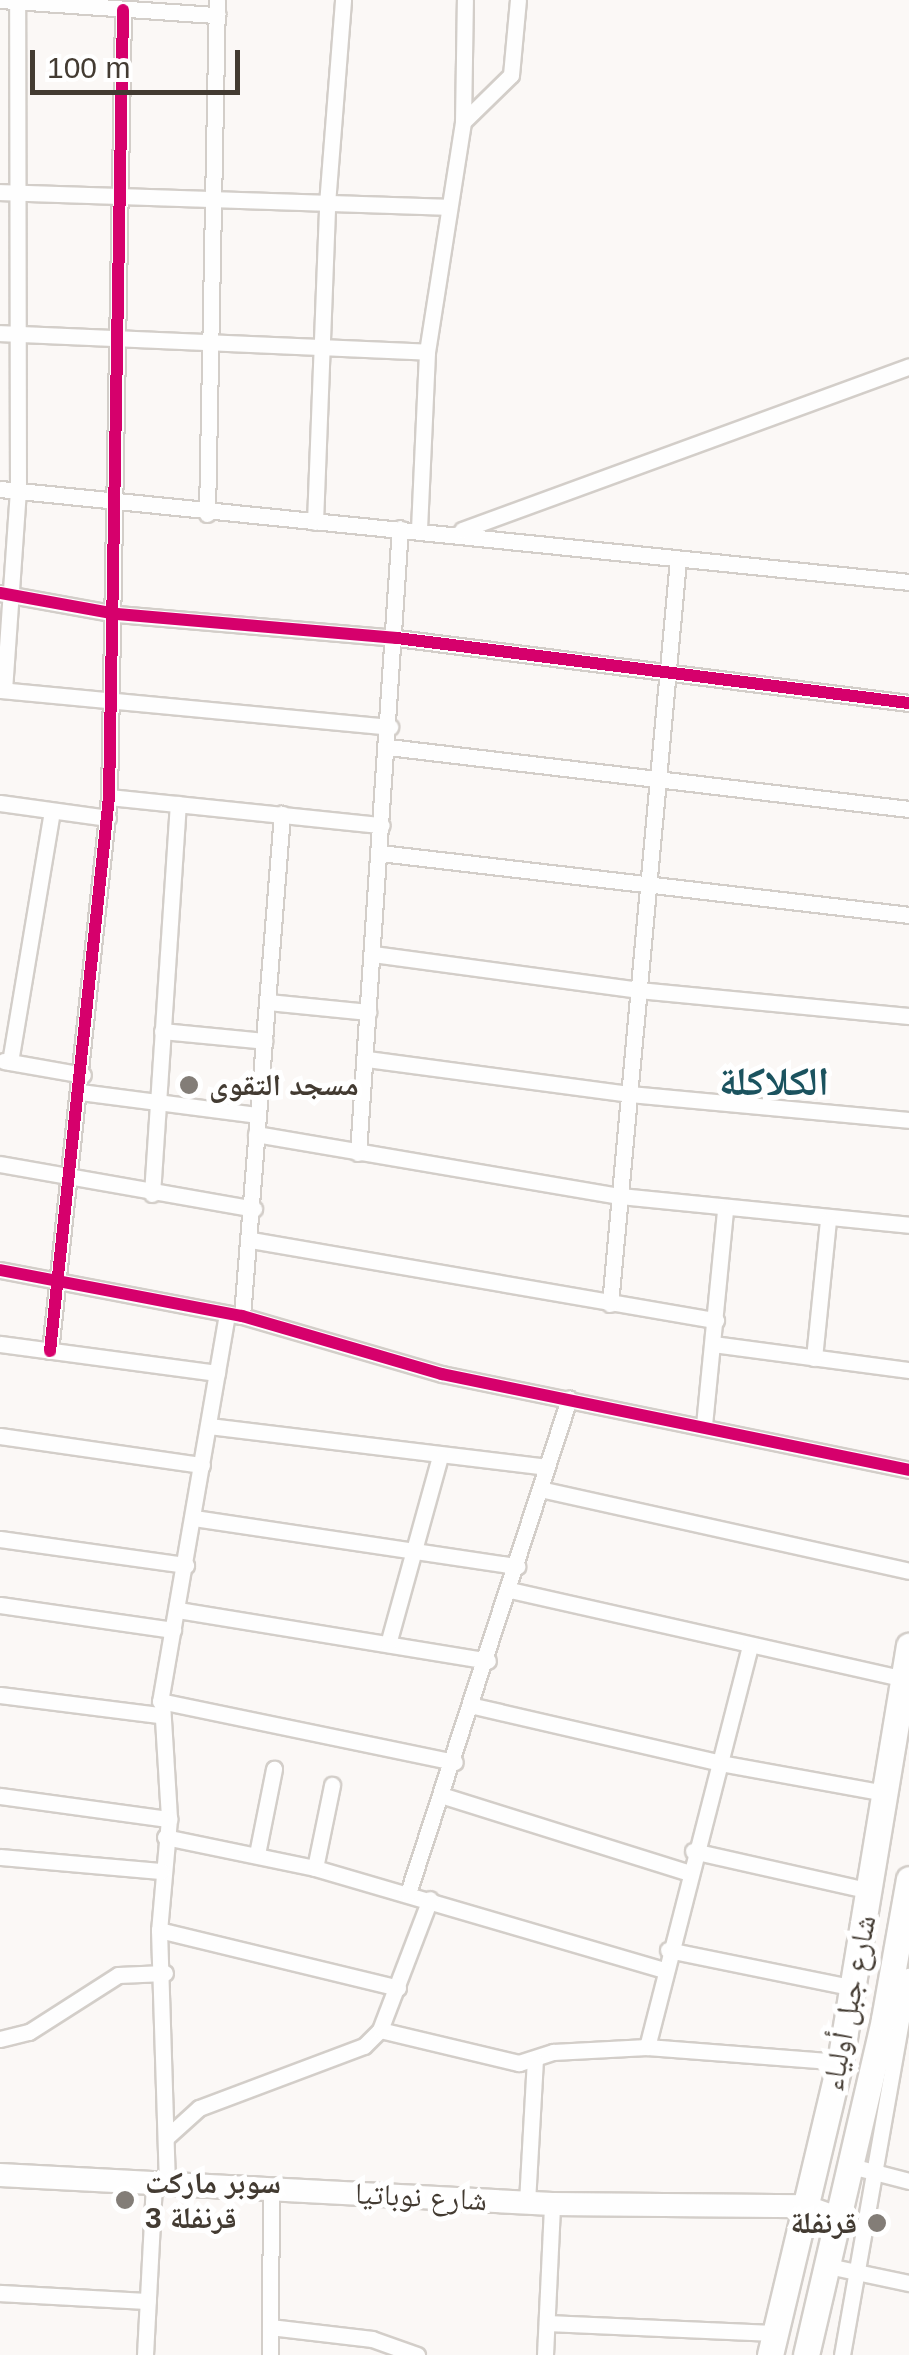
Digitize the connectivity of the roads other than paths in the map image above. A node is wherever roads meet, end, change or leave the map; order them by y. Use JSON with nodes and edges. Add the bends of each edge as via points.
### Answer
{"nodes":[{"id":1,"x":343,"y":0,"type":"edge"},
{"id":2,"x":465,"y":0,"type":"edge"},
{"id":3,"x":518,"y":0,"type":"edge"},
{"id":4,"x":8,"y":1,"type":"edge"},
{"id":5,"x":218,"y":8,"type":"edge"},
{"id":6,"x":123,"y":10,"type":"junction"},
{"id":7,"x":463,"y":122,"type":"junction"},
{"id":8,"x":7,"y":192,"type":"edge"},
{"id":9,"x":118,"y":197,"type":"junction"},
{"id":10,"x":214,"y":200,"type":"junction"},
{"id":11,"x":327,"y":204,"type":"junction"},
{"id":12,"x":444,"y":207,"type":"junction"},
{"id":13,"x":0,"y":333,"type":"edge"},
{"id":14,"x":19,"y":333,"type":"junction"},
{"id":15,"x":120,"y":337,"type":"junction"},
{"id":16,"x":212,"y":342,"type":"junction"},
{"id":17,"x":319,"y":346,"type":"junction"},
{"id":18,"x":427,"y":352,"type":"junction"},
{"id":19,"x":909,"y":366,"type":"edge"},
{"id":20,"x":0,"y":490,"type":"edge"},
{"id":21,"x":18,"y":492,"type":"junction"},
{"id":22,"x":119,"y":504,"type":"junction"},
{"id":23,"x":207,"y":514,"type":"junction"},
{"id":24,"x":315,"y":522,"type":"junction"},
{"id":25,"x":400,"y":528,"type":"junction"},
{"id":26,"x":419,"y":529,"type":"junction"},
{"id":27,"x":459,"y":532,"type":"junction"},
{"id":28,"x":678,"y":559,"type":"junction"},
{"id":29,"x":909,"y":582,"type":"edge"},
{"id":30,"x":6,"y":594,"type":"edge"},
{"id":31,"x":117,"y":614,"type":"junction"},
{"id":32,"x":397,"y":638,"type":"junction"},
{"id":33,"x":668,"y":674,"type":"junction"},
{"id":34,"x":2,"y":690,"type":"edge"},
{"id":35,"x":113,"y":703,"type":"junction"},
{"id":36,"x":909,"y":703,"type":"edge"},
{"id":37,"x":390,"y":727,"type":"junction"},
{"id":38,"x":388,"y":747,"type":"junction"},
{"id":39,"x":656,"y":778,"type":"junction"},
{"id":40,"x":109,"y":797,"type":"junction"},
{"id":41,"x":0,"y":804,"type":"edge"},
{"id":42,"x":178,"y":804,"type":"junction"},
{"id":43,"x":909,"y":809,"type":"edge"},
{"id":44,"x":52,"y":811,"type":"junction"},
{"id":45,"x":282,"y":814,"type":"junction"},
{"id":46,"x":108,"y":818,"type":"junction"},
{"id":47,"x":382,"y":824,"type":"junction"},
{"id":48,"x":380,"y":852,"type":"junction"},
{"id":49,"x":647,"y":885,"type":"junction"},
{"id":50,"x":909,"y":914,"type":"edge"},
{"id":51,"x":373,"y":954,"type":"junction"},
{"id":52,"x":638,"y":990,"type":"junction"},
{"id":53,"x":268,"y":1002,"type":"junction"},
{"id":54,"x":368,"y":1012,"type":"junction"},
{"id":55,"x":909,"y":1016,"type":"edge"},
{"id":56,"x":162,"y":1031,"type":"junction"},
{"id":57,"x":266,"y":1041,"type":"junction"},
{"id":58,"x":366,"y":1060,"type":"junction"},
{"id":59,"x":5,"y":1061,"type":"edge"},
{"id":60,"x":83,"y":1075,"type":"junction"},
{"id":61,"x":80,"y":1092,"type":"junction"},
{"id":62,"x":629,"y":1094,"type":"junction"},
{"id":63,"x":157,"y":1102,"type":"junction"},
{"id":64,"x":257,"y":1115,"type":"junction"},
{"id":65,"x":909,"y":1120,"type":"edge"},
{"id":66,"x":256,"y":1134,"type":"junction"},
{"id":67,"x":358,"y":1153,"type":"junction"},
{"id":68,"x":0,"y":1164,"type":"edge"},
{"id":69,"x":69,"y":1178,"type":"junction"},
{"id":70,"x":152,"y":1194,"type":"junction"},
{"id":71,"x":620,"y":1196,"type":"junction"},
{"id":72,"x":254,"y":1209,"type":"junction"},
{"id":73,"x":725,"y":1209,"type":"junction"},
{"id":74,"x":828,"y":1220,"type":"junction"},
{"id":75,"x":909,"y":1225,"type":"edge"},
{"id":76,"x":252,"y":1240,"type":"junction"},
{"id":77,"x":0,"y":1270,"type":"edge"},
{"id":78,"x":59,"y":1280,"type":"junction"},
{"id":79,"x":610,"y":1304,"type":"junction"},
{"id":80,"x":235,"y":1315,"type":"junction"},
{"id":81,"x":716,"y":1320,"type":"junction"},
{"id":82,"x":0,"y":1344,"type":"edge"},
{"id":83,"x":713,"y":1344,"type":"junction"},
{"id":84,"x":50,"y":1351,"type":"junction"},
{"id":85,"x":814,"y":1358,"type":"junction"},
{"id":86,"x":909,"y":1370,"type":"edge"},
{"id":87,"x":218,"y":1373,"type":"junction"},
{"id":88,"x":569,"y":1399,"type":"junction"},
{"id":89,"x":704,"y":1425,"type":"junction"},
{"id":90,"x":209,"y":1426,"type":"junction"},
{"id":91,"x":0,"y":1436,"type":"edge"},
{"id":92,"x":440,"y":1456,"type":"junction"},
{"id":93,"x":202,"y":1465,"type":"junction"},
{"id":94,"x":546,"y":1467,"type":"junction"},
{"id":95,"x":909,"y":1470,"type":"edge"},
{"id":96,"x":540,"y":1489,"type":"junction"},
{"id":97,"x":194,"y":1518,"type":"junction"},
{"id":98,"x":0,"y":1539,"type":"edge"},
{"id":99,"x":417,"y":1550,"type":"junction"},
{"id":100,"x":186,"y":1565,"type":"junction"},
{"id":101,"x":517,"y":1566,"type":"junction"},
{"id":102,"x":909,"y":1572,"type":"edge"},
{"id":103,"x":510,"y":1590,"type":"junction"},
{"id":104,"x":0,"y":1604,"type":"edge"},
{"id":105,"x":178,"y":1610,"type":"junction"},
{"id":106,"x":173,"y":1630,"type":"junction"},
{"id":107,"x":388,"y":1644,"type":"junction"},
{"id":108,"x":750,"y":1645,"type":"junction"},
{"id":109,"x":909,"y":1646,"type":"edge"},
{"id":110,"x":488,"y":1660,"type":"junction"},
{"id":111,"x":905,"y":1680,"type":"junction"},
{"id":112,"x":0,"y":1695,"type":"edge"},
{"id":113,"x":474,"y":1706,"type":"junction"},
{"id":114,"x":161,"y":1709,"type":"junction"},
{"id":115,"x":455,"y":1762,"type":"junction"},
{"id":116,"x":720,"y":1763,"type":"junction"},
{"id":117,"x":274,"y":1770,"type":"dead end"},
{"id":118,"x":332,"y":1785,"type":"dead end"},
{"id":119,"x":885,"y":1793,"type":"junction"},
{"id":120,"x":0,"y":1796,"type":"edge"},
{"id":121,"x":444,"y":1796,"type":"junction"},
{"id":122,"x":170,"y":1819,"type":"junction"},
{"id":123,"x":165,"y":1837,"type":"junction"},
{"id":124,"x":693,"y":1851,"type":"junction"},
{"id":125,"x":256,"y":1854,"type":"junction"},
{"id":126,"x":0,"y":1857,"type":"edge"},
{"id":127,"x":315,"y":1868,"type":"junction"},
{"id":128,"x":161,"y":1871,"type":"junction"},
{"id":129,"x":687,"y":1872,"type":"junction"},
{"id":130,"x":909,"y":1882,"type":"edge"},
{"id":131,"x":871,"y":1892,"type":"junction"},
{"id":132,"x":408,"y":1893,"type":"junction"},
{"id":133,"x":430,"y":1899,"type":"junction"},
{"id":134,"x":159,"y":1930,"type":"junction"},
{"id":135,"x":668,"y":1950,"type":"junction"},
{"id":136,"x":663,"y":1970,"type":"junction"},
{"id":137,"x":904,"y":1970,"type":"edge"},
{"id":138,"x":165,"y":1972,"type":"junction"},
{"id":139,"x":398,"y":1988,"type":"junction"},
{"id":140,"x":854,"y":1988,"type":"junction"},
{"id":141,"x":380,"y":2030,"type":"junction"},
{"id":142,"x":0,"y":2039,"type":"edge"},
{"id":143,"x":646,"y":2047,"type":"junction"},
{"id":144,"x":535,"y":2060,"type":"junction"},
{"id":145,"x":840,"y":2062,"type":"junction"},
{"id":146,"x":881,"y":2073,"type":"junction"},
{"id":147,"x":909,"y":2080,"type":"edge"},
{"id":148,"x":167,"y":2137,"type":"junction"},
{"id":149,"x":864,"y":2169,"type":"junction"},
{"id":150,"x":0,"y":2174,"type":"edge"},
{"id":151,"x":909,"y":2181,"type":"edge"},
{"id":152,"x":160,"y":2183,"type":"junction"},
{"id":153,"x":271,"y":2189,"type":"junction"},
{"id":154,"x":527,"y":2202,"type":"junction"},
{"id":155,"x":552,"y":2204,"type":"junction"},
{"id":156,"x":804,"y":2206,"type":"junction"},
{"id":157,"x":839,"y":2219,"type":"junction"},
{"id":158,"x":828,"y":2266,"type":"junction"},
{"id":159,"x":860,"y":2271,"type":"junction"},
{"id":160,"x":909,"y":2282,"type":"edge"},
{"id":161,"x":0,"y":2292,"type":"edge"},
{"id":162,"x":148,"y":2300,"type":"junction"},
{"id":163,"x":547,"y":2323,"type":"junction"},
{"id":164,"x":270,"y":2328,"type":"junction"},
{"id":165,"x":773,"y":2344,"type":"edge"},
{"id":166,"x":811,"y":2354,"type":"edge"},
{"id":167,"x":144,"y":2355,"type":"edge"},
{"id":168,"x":270,"y":2355,"type":"edge"},
{"id":169,"x":417,"y":2355,"type":"edge"},
{"id":170,"x":545,"y":2355,"type":"edge"},
{"id":171,"x":842,"y":2355,"type":"edge"}],
"edges":[{"from":1,"to":11,"type":"street"},
{"from":2,"to":7,"type":"street"},
{"from":3,"to":7,"type":"street","via":[[511,75]]},
{"from":4,"to":6,"type":"street"},
{"from":4,"to":8,"type":"street"},
{"from":5,"to":6,"type":"street"},
{"from":5,"to":10,"type":"street"},
{"from":6,"to":9,"type":"street"},
{"from":7,"to":12,"type":"street"},
{"from":8,"to":9,"type":"street"},
{"from":8,"to":14,"type":"street"},
{"from":9,"to":10,"type":"street"},
{"from":9,"to":15,"type":"street"},
{"from":10,"to":11,"type":"street"},
{"from":10,"to":16,"type":"street"},
{"from":11,"to":12,"type":"street"},
{"from":11,"to":17,"type":"street"},
{"from":12,"to":18,"type":"street"},
{"from":13,"to":14,"type":"street"},
{"from":14,"to":15,"type":"street"},
{"from":14,"to":21,"type":"street"},
{"from":15,"to":16,"type":"street"},
{"from":15,"to":22,"type":"street"},
{"from":16,"to":17,"type":"street"},
{"from":16,"to":23,"type":"street"},
{"from":17,"to":18,"type":"street"},
{"from":17,"to":24,"type":"street"},
{"from":18,"to":26,"type":"street"},
{"from":19,"to":27,"type":"street"},
{"from":20,"to":21,"type":"street"},
{"from":21,"to":22,"type":"street"},
{"from":21,"to":30,"type":"street"},
{"from":22,"to":23,"type":"street"},
{"from":22,"to":31,"type":"street"},
{"from":23,"to":24,"type":"street"},
{"from":24,"to":25,"type":"street"},
{"from":25,"to":26,"type":"street"},
{"from":25,"to":32,"type":"street"},
{"from":26,"to":27,"type":"street"},
{"from":27,"to":28,"type":"street"},
{"from":28,"to":29,"type":"street"},
{"from":28,"to":33,"type":"street"},
{"from":30,"to":31,"type":"street"},
{"from":30,"to":34,"type":"street"},
{"from":31,"to":32,"type":"street"},
{"from":31,"to":35,"type":"street"},
{"from":32,"to":33,"type":"street"},
{"from":32,"to":37,"type":"street"},
{"from":33,"to":36,"type":"street"},
{"from":33,"to":39,"type":"street"},
{"from":34,"to":35,"type":"street"},
{"from":35,"to":37,"type":"street"},
{"from":35,"to":40,"type":"street"},
{"from":37,"to":38,"type":"street"},
{"from":38,"to":39,"type":"street"},
{"from":38,"to":47,"type":"street"},
{"from":39,"to":43,"type":"street"},
{"from":39,"to":49,"type":"street"},
{"from":40,"to":42,"type":"street"},
{"from":40,"to":46,"type":"street"},
{"from":41,"to":44,"type":"street"},
{"from":42,"to":45,"type":"street"},
{"from":42,"to":56,"type":"street"},
{"from":44,"to":46,"type":"street"},
{"from":44,"to":59,"type":"street"},
{"from":45,"to":47,"type":"street"},
{"from":45,"to":53,"type":"street"},
{"from":46,"to":60,"type":"street"},
{"from":47,"to":48,"type":"street"},
{"from":48,"to":49,"type":"street"},
{"from":48,"to":51,"type":"street"},
{"from":49,"to":50,"type":"street"},
{"from":49,"to":52,"type":"street"},
{"from":51,"to":52,"type":"street"},
{"from":51,"to":54,"type":"street"},
{"from":52,"to":55,"type":"street"},
{"from":52,"to":62,"type":"street"},
{"from":53,"to":54,"type":"street"},
{"from":53,"to":57,"type":"street"},
{"from":54,"to":58,"type":"street"},
{"from":56,"to":57,"type":"street"},
{"from":56,"to":63,"type":"street"},
{"from":57,"to":64,"type":"street"},
{"from":58,"to":62,"type":"street"},
{"from":58,"to":67,"type":"street"},
{"from":59,"to":60,"type":"street"},
{"from":60,"to":61,"type":"street"},
{"from":61,"to":63,"type":"street"},
{"from":61,"to":69,"type":"street"},
{"from":62,"to":65,"type":"street"},
{"from":62,"to":71,"type":"street"},
{"from":63,"to":64,"type":"street"},
{"from":63,"to":70,"type":"street"},
{"from":64,"to":66,"type":"street"},
{"from":66,"to":67,"type":"street"},
{"from":66,"to":72,"type":"street"},
{"from":67,"to":71,"type":"street"},
{"from":68,"to":69,"type":"street"},
{"from":69,"to":70,"type":"street"},
{"from":69,"to":78,"type":"street"},
{"from":70,"to":72,"type":"street"},
{"from":71,"to":73,"type":"street"},
{"from":71,"to":79,"type":"street"},
{"from":72,"to":76,"type":"street"},
{"from":73,"to":74,"type":"street"},
{"from":73,"to":81,"type":"street"},
{"from":74,"to":75,"type":"street"},
{"from":74,"to":85,"type":"street"},
{"from":76,"to":79,"type":"street"},
{"from":76,"to":80,"type":"street"},
{"from":77,"to":78,"type":"street"},
{"from":78,"to":80,"type":"street"},
{"from":78,"to":84,"type":"street"},
{"from":79,"to":81,"type":"street"},
{"from":80,"to":87,"type":"street"},
{"from":80,"to":88,"type":"street","via":[[442,1374]]},
{"from":81,"to":83,"type":"street"},
{"from":82,"to":84,"type":"street"},
{"from":83,"to":85,"type":"street"},
{"from":83,"to":89,"type":"street"},
{"from":84,"to":87,"type":"street"},
{"from":85,"to":86,"type":"street"},
{"from":87,"to":90,"type":"street"},
{"from":88,"to":89,"type":"street"},
{"from":88,"to":94,"type":"street"},
{"from":89,"to":95,"type":"street"},
{"from":90,"to":92,"type":"street"},
{"from":90,"to":93,"type":"street"},
{"from":91,"to":93,"type":"street"},
{"from":92,"to":94,"type":"street"},
{"from":92,"to":99,"type":"street"},
{"from":93,"to":97,"type":"street"},
{"from":94,"to":96,"type":"street"},
{"from":96,"to":101,"type":"street"},
{"from":96,"to":102,"type":"street"},
{"from":97,"to":99,"type":"street"},
{"from":97,"to":100,"type":"street"},
{"from":98,"to":100,"type":"street"},
{"from":99,"to":101,"type":"street"},
{"from":99,"to":107,"type":"street"},
{"from":100,"to":105,"type":"street"},
{"from":101,"to":103,"type":"street"},
{"from":103,"to":108,"type":"street"},
{"from":103,"to":110,"type":"street"},
{"from":104,"to":106,"type":"street"},
{"from":105,"to":106,"type":"street"},
{"from":105,"to":107,"type":"street"},
{"from":106,"to":114,"type":"street"},
{"from":107,"to":110,"type":"street"},
{"from":108,"to":111,"type":"street"},
{"from":108,"to":116,"type":"street"},
{"from":109,"to":111,"type":"main road","name":"شارع جبل أولياء"},
{"from":110,"to":113,"type":"street"},
{"from":111,"to":119,"type":"main road","name":"شارع جبل أولياء"},
{"from":112,"to":114,"type":"street"},
{"from":113,"to":115,"type":"street"},
{"from":113,"to":116,"type":"street"},
{"from":114,"to":115,"type":"street"},
{"from":114,"to":122,"type":"street"},
{"from":115,"to":121,"type":"street"},
{"from":116,"to":119,"type":"street"},
{"from":116,"to":124,"type":"street"},
{"from":117,"to":125,"type":"street"},
{"from":118,"to":127,"type":"street"},
{"from":119,"to":131,"type":"main road","name":"شارع جبل أولياء"},
{"from":120,"to":122,"type":"street"},
{"from":121,"to":129,"type":"street"},
{"from":121,"to":132,"type":"street"},
{"from":122,"to":123,"type":"street"},
{"from":123,"to":125,"type":"street"},
{"from":123,"to":128,"type":"street"},
{"from":124,"to":129,"type":"street"},
{"from":124,"to":131,"type":"street"},
{"from":125,"to":127,"type":"street"},
{"from":126,"to":128,"type":"street"},
{"from":127,"to":132,"type":"street"},
{"from":128,"to":134,"type":"street"},
{"from":129,"to":135,"type":"street"},
{"from":130,"to":137,"type":"main road","name":"شارع جبل أولياء"},
{"from":131,"to":140,"type":"main road","name":"شارع جبل أولياء"},
{"from":132,"to":133,"type":"street"},
{"from":133,"to":136,"type":"street"},
{"from":133,"to":139,"type":"street"},
{"from":134,"to":138,"type":"street"},
{"from":134,"to":139,"type":"street"},
{"from":135,"to":136,"type":"street"},
{"from":135,"to":140,"type":"street"},
{"from":136,"to":143,"type":"street"},
{"from":137,"to":146,"type":"main road","name":"شارع جبل أولياء"},
{"from":138,"to":142,"type":"street","via":[[118,1976],[29,2032]]},
{"from":138,"to":148,"type":"street"},
{"from":139,"to":141,"type":"street"},
{"from":140,"to":145,"type":"main road","name":"شارع جبل أولياء"},
{"from":141,"to":144,"type":"street","via":[[511,2062]]},
{"from":141,"to":148,"type":"street","via":[[339,2060],[200,2108]]},
{"from":143,"to":144,"type":"street","via":[[553,2052]]},
{"from":143,"to":145,"type":"street"},
{"from":144,"to":154,"type":"street"},
{"from":145,"to":156,"type":"main road","name":"شارع جبل أولياء"},
{"from":146,"to":147,"type":"street"},
{"from":146,"to":149,"type":"main road","name":"شارع جبل أولياء"},
{"from":148,"to":152,"type":"street"},
{"from":149,"to":151,"type":"street"},
{"from":149,"to":157,"type":"main road","name":"شارع جبل أولياء"},
{"from":149,"to":159,"type":"street"},
{"from":150,"to":152,"type":"street","name":"شارع نوباتيا"},
{"from":152,"to":153,"type":"street","name":"شارع نوباتيا"},
{"from":152,"to":162,"type":"street"},
{"from":153,"to":154,"type":"street","name":"شارع نوباتيا"},
{"from":153,"to":164,"type":"street"},
{"from":154,"to":155,"type":"street","name":"شارع نوباتيا"},
{"from":155,"to":156,"type":"street","name":"شارع نوباتيا"},
{"from":155,"to":163,"type":"street"},
{"from":156,"to":157,"type":"street","name":"شارع نوباتيا"},
{"from":156,"to":165,"type":"main road","name":"شارع جبل أولياء"},
{"from":157,"to":158,"type":"main road","name":"شارع جبل أولياء"},
{"from":158,"to":159,"type":"street"},
{"from":158,"to":166,"type":"main road","name":"شارع جبل أولياء"},
{"from":159,"to":160,"type":"street"},
{"from":159,"to":171,"type":"street"},
{"from":161,"to":162,"type":"street"},
{"from":162,"to":167,"type":"street"},
{"from":163,"to":165,"type":"street"},
{"from":163,"to":170,"type":"street"},
{"from":164,"to":168,"type":"street"},
{"from":164,"to":169,"type":"street","via":[[372,2339]]}]}
